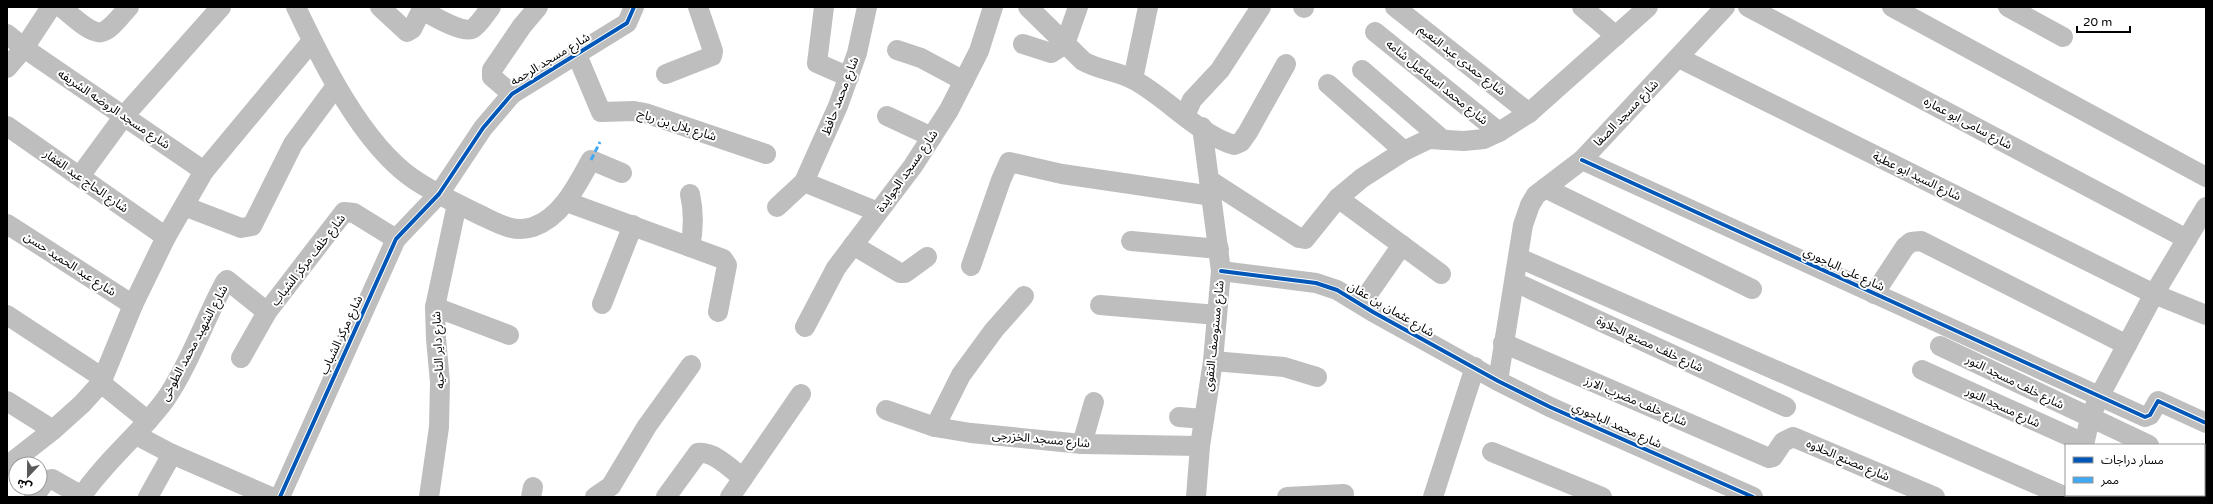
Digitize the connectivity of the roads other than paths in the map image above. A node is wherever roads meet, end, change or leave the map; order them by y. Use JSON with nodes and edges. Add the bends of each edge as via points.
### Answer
{"nodes":[{"id":1,"x":51,"y":7,"type":"edge"},
{"id":2,"x":61,"y":7,"type":"edge"},
{"id":3,"x":130,"y":7,"type":"edge"},
{"id":4,"x":221,"y":7,"type":"edge"},
{"id":5,"x":296,"y":7,"type":"edge"},
{"id":6,"x":380,"y":7,"type":"edge"},
{"id":7,"x":491,"y":7,"type":"edge"},
{"id":8,"x":538,"y":7,"type":"edge"},
{"id":9,"x":634,"y":7,"type":"edge"},
{"id":10,"x":698,"y":7,"type":"edge"},
{"id":11,"x":824,"y":7,"type":"edge"},
{"id":12,"x":867,"y":7,"type":"edge"},
{"id":13,"x":994,"y":7,"type":"edge"},
{"id":14,"x":1028,"y":7,"type":"edge"},
{"id":15,"x":1078,"y":7,"type":"edge"},
{"id":16,"x":1148,"y":7,"type":"edge"},
{"id":17,"x":1261,"y":7,"type":"edge"},
{"id":18,"x":1395,"y":7,"type":"edge"},
{"id":19,"x":1582,"y":7,"type":"edge"},
{"id":20,"x":1648,"y":7,"type":"edge"},
{"id":21,"x":1725,"y":7,"type":"edge"},
{"id":22,"x":1748,"y":7,"type":"edge"},
{"id":23,"x":1892,"y":7,"type":"edge"},
{"id":24,"x":2008,"y":7,"type":"edge"},
{"id":25,"x":422,"y":9,"type":"edge"},
{"id":26,"x":1375,"y":32,"type":"dead end"},
{"id":27,"x":7,"y":34,"type":"edge"},
{"id":28,"x":1616,"y":36,"type":"junction"},
{"id":29,"x":2063,"y":37,"type":"dead end"},
{"id":30,"x":312,"y":41,"type":"junction"},
{"id":31,"x":1023,"y":44,"type":"dead end"},
{"id":32,"x":1065,"y":44,"type":"junction"},
{"id":33,"x":24,"y":48,"type":"junction"},
{"id":34,"x":898,"y":50,"type":"dead end"},
{"id":35,"x":577,"y":55,"type":"junction"},
{"id":36,"x":1679,"y":58,"type":"junction"},
{"id":37,"x":1286,"y":64,"type":"dead end"},
{"id":38,"x":7,"y":68,"type":"edge"},
{"id":39,"x":1362,"y":70,"type":"dead end"},
{"id":40,"x":666,"y":74,"type":"dead end"},
{"id":41,"x":849,"y":77,"type":"junction"},
{"id":42,"x":1134,"y":79,"type":"junction"},
{"id":43,"x":964,"y":81,"type":"junction"},
{"id":44,"x":1328,"y":84,"type":"dead end"},
{"id":45,"x":336,"y":86,"type":"junction"},
{"id":46,"x":512,"y":94,"type":"junction"},
{"id":47,"x":1529,"y":113,"type":"junction"},
{"id":48,"x":124,"y":116,"type":"junction"},
{"id":49,"x":887,"y":116,"type":"dead end"},
{"id":50,"x":1185,"y":116,"type":"junction"},
{"id":51,"x":7,"y":126,"type":"edge"},
{"id":52,"x":1202,"y":127,"type":"junction"},
{"id":53,"x":1499,"y":132,"type":"junction"},
{"id":54,"x":932,"y":138,"type":"junction"},
{"id":55,"x":1443,"y":140,"type":"junction"},
{"id":56,"x":1404,"y":151,"type":"junction"},
{"id":57,"x":766,"y":154,"type":"dead end"},
{"id":58,"x":1582,"y":160,"type":"junction"},
{"id":59,"x":204,"y":171,"type":"junction"},
{"id":60,"x":622,"y":173,"type":"dead end"},
{"id":61,"x":80,"y":176,"type":"junction"},
{"id":62,"x":2206,"y":177,"type":"edge"},
{"id":63,"x":804,"y":182,"type":"junction"},
{"id":64,"x":1210,"y":188,"type":"junction"},
{"id":65,"x":1545,"y":188,"type":"junction"},
{"id":66,"x":439,"y":194,"type":"junction"},
{"id":67,"x":690,"y":194,"type":"dead end"},
{"id":68,"x":1338,"y":198,"type":"junction"},
{"id":69,"x":567,"y":202,"type":"junction"},
{"id":70,"x":457,"y":204,"type":"junction"},
{"id":71,"x":184,"y":206,"type":"junction"},
{"id":72,"x":2206,"y":206,"type":"edge"},
{"id":73,"x":777,"y":207,"type":"dead end"},
{"id":74,"x":878,"y":212,"type":"junction"},
{"id":75,"x":7,"y":224,"type":"edge"},
{"id":76,"x":633,"y":225,"type":"junction"},
{"id":77,"x":166,"y":237,"type":"junction"},
{"id":78,"x":396,"y":239,"type":"junction"},
{"id":79,"x":2187,"y":239,"type":"junction"},
{"id":80,"x":1131,"y":241,"type":"dead end"},
{"id":81,"x":852,"y":245,"type":"junction"},
{"id":82,"x":1402,"y":245,"type":"junction"},
{"id":83,"x":690,"y":247,"type":"junction"},
{"id":84,"x":1219,"y":249,"type":"junction"},
{"id":85,"x":927,"y":257,"type":"dead end"},
{"id":86,"x":1519,"y":258,"type":"junction"},
{"id":87,"x":971,"y":266,"type":"dead end"},
{"id":88,"x":1222,"y":271,"type":"junction"},
{"id":89,"x":1441,"y":274,"type":"dead end"},
{"id":90,"x":1515,"y":282,"type":"junction"},
{"id":91,"x":1752,"y":289,"type":"dead end"},
{"id":92,"x":1874,"y":294,"type":"junction"},
{"id":93,"x":2154,"y":294,"type":"junction"},
{"id":94,"x":1024,"y":296,"type":"dead end"},
{"id":95,"x":133,"y":304,"type":"junction"},
{"id":96,"x":602,"y":304,"type":"dead end"},
{"id":97,"x":1361,"y":304,"type":"junction"},
{"id":98,"x":1100,"y":305,"type":"dead end"},
{"id":99,"x":435,"y":307,"type":"junction"},
{"id":100,"x":266,"y":312,"type":"junction"},
{"id":101,"x":718,"y":312,"type":"dead end"},
{"id":102,"x":7,"y":315,"type":"edge"},
{"id":103,"x":1217,"y":315,"type":"junction"},
{"id":104,"x":2206,"y":315,"type":"edge"},
{"id":105,"x":805,"y":327,"type":"dead end"},
{"id":106,"x":509,"y":335,"type":"dead end"},
{"id":107,"x":1503,"y":343,"type":"junction"},
{"id":108,"x":2127,"y":345,"type":"junction"},
{"id":109,"x":1940,"y":346,"type":"dead end"},
{"id":110,"x":241,"y":358,"type":"dead end"},
{"id":111,"x":1213,"y":361,"type":"junction"},
{"id":112,"x":691,"y":365,"type":"dead end"},
{"id":113,"x":1476,"y":367,"type":"junction"},
{"id":114,"x":1922,"y":370,"type":"dead end"},
{"id":115,"x":1317,"y":377,"type":"dead end"},
{"id":116,"x":102,"y":380,"type":"junction"},
{"id":117,"x":1498,"y":381,"type":"junction"},
{"id":118,"x":801,"y":394,"type":"dead end"},
{"id":119,"x":2099,"y":397,"type":"junction"},
{"id":120,"x":7,"y":401,"type":"edge"},
{"id":121,"x":1094,"y":402,"type":"dead end"},
{"id":122,"x":1786,"y":407,"type":"dead end"},
{"id":123,"x":886,"y":410,"type":"dead end"},
{"id":124,"x":1179,"y":417,"type":"dead end"},
{"id":125,"x":2090,"y":418,"type":"junction"},
{"id":126,"x":1204,"y":419,"type":"junction"},
{"id":127,"x":2206,"y":423,"type":"edge"},
{"id":128,"x":935,"y":427,"type":"junction"},
{"id":129,"x":142,"y":428,"type":"junction"},
{"id":130,"x":53,"y":430,"type":"junction"},
{"id":131,"x":1082,"y":444,"type":"junction"},
{"id":132,"x":2084,"y":444,"type":"edge"},
{"id":133,"x":2147,"y":444,"type":"edge"},
{"id":134,"x":1200,"y":446,"type":"junction"},
{"id":135,"x":1492,"y":452,"type":"dead end"},
{"id":136,"x":172,"y":454,"type":"junction"},
{"id":137,"x":1769,"y":458,"type":"joint"},
{"id":138,"x":7,"y":466,"type":"edge"},
{"id":139,"x":743,"y":478,"type":"junction"},
{"id":140,"x":244,"y":492,"type":"edge"},
{"id":141,"x":1344,"y":494,"type":"dead end"},
{"id":142,"x":34,"y":497,"type":"edge"},
{"id":143,"x":82,"y":497,"type":"edge"},
{"id":144,"x":148,"y":497,"type":"edge"},
{"id":145,"x":271,"y":497,"type":"edge"},
{"id":146,"x":280,"y":497,"type":"edge"},
{"id":147,"x":429,"y":497,"type":"edge"},
{"id":148,"x":595,"y":497,"type":"edge"},
{"id":149,"x":666,"y":497,"type":"edge"},
{"id":150,"x":730,"y":497,"type":"edge"},
{"id":151,"x":1196,"y":497,"type":"edge"},
{"id":152,"x":1287,"y":497,"type":"edge"},
{"id":153,"x":1433,"y":497,"type":"edge"},
{"id":154,"x":1602,"y":497,"type":"edge"},
{"id":155,"x":1753,"y":497,"type":"edge"},
{"id":156,"x":1935,"y":497,"type":"edge"},
{"id":157,"x":2066,"y":497,"type":"edge"}],
"edges":[{"from":1,"to":33,"type":"street"},
{"from":2,"to":3,"type":"street","via":[[90,30],[98,33],[105,31]]},
{"from":4,"to":48,"type":"street"},
{"from":5,"to":30,"type":"street"},
{"from":6,"to":25,"type":"street","via":[[407,32],[412,29]]},
{"from":7,"to":25,"type":"street","via":[[471,30],[457,27]]},
{"from":8,"to":46,"type":"street","via":[[492,70],[492,76]]},
{"from":9,"to":35,"type":"street","name":"شارع مسجد الرحمه","via":[[627,23]]},
{"from":10,"to":40,"type":"street","via":[[713,51],[712,56]]},
{"from":11,"to":41,"type":"street","via":[[817,63]]},
{"from":12,"to":41,"type":"street","name":"شارع محمد حافظ"},
{"from":13,"to":43,"type":"street","name":"شارع مسجد الجوايدة","via":[[979,51]]},
{"from":14,"to":32,"type":"street"},
{"from":15,"to":32,"type":"street"},
{"from":16,"to":42,"type":"street"},
{"from":17,"to":50,"type":"street","via":[[1220,70],[1192,100]]},
{"from":18,"to":47,"type":"street","name":"شارع حمدى عبد النعيم"},
{"from":19,"to":28,"type":"street"},
{"from":20,"to":28,"type":"street"},
{"from":21,"to":36,"type":"street","name":"شارع مسجد الصفا"},
{"from":22,"to":79,"type":"street","name":"شارع سامى ابو عماره"},
{"from":23,"to":62,"type":"street"},
{"from":24,"to":29,"type":"street"},
{"from":26,"to":53,"type":"street","name":"شارع محمد اسماعيل شامه"},
{"from":27,"to":33,"type":"street","name":"شارع مسجد الروضه الشريفه"},
{"from":28,"to":47,"type":"street"},
{"from":30,"to":45,"type":"street"},
{"from":30,"to":59,"type":"street"},
{"from":31,"to":32,"type":"street","via":[[1051,53]]},
{"from":32,"to":42,"type":"street","via":[[1090,65]]},
{"from":33,"to":38,"type":"street"},
{"from":33,"to":48,"type":"street","name":"شارع مسجد الروضه الشريفه"},
{"from":34,"to":43,"type":"street"},
{"from":35,"to":46,"type":"street","name":"شارع مسجد الرحمه"},
{"from":35,"to":57,"type":"street","name":"شارع بلال بن رباح","via":[[600,112],[644,112]]},
{"from":36,"to":58,"type":"street","name":"شارع مسجد الصفا"},
{"from":36,"to":93,"type":"street","name":"شارع السيد ابو عطية"},
{"from":37,"to":52,"type":"street","via":[[1241,142],[1234,145],[1228,143]]},
{"from":39,"to":55,"type":"street"},
{"from":41,"to":63,"type":"street","name":"شارع محمد حافظ"},
{"from":42,"to":50,"type":"street"},
{"from":43,"to":54,"type":"street","name":"شارع مسجد الجوايدة"},
{"from":44,"to":56,"type":"street"},
{"from":45,"to":66,"type":"street","via":[[363,126],[394,163],[412,178]]},
{"from":45,"to":71,"type":"street","via":[[293,144],[252,226],[241,228]]},
{"from":46,"to":66,"type":"street","name":"شارع مسجد الرحمه","via":[[483,128]]},
{"from":47,"to":53,"type":"street"},
{"from":48,"to":59,"type":"street","name":"شارع مسجد الروضه الشريفه"},
{"from":48,"to":61,"type":"street"},
{"from":49,"to":54,"type":"street"},
{"from":50,"to":52,"type":"street"},
{"from":51,"to":61,"type":"street","name":"شارع الحاج عبد الغفار"},
{"from":52,"to":64,"type":"street","name":"شارع مستوصف التقوى"},
{"from":53,"to":55,"type":"street","via":[[1484,139]]},
{"from":54,"to":74,"type":"street","name":"شارع مسجد الجوايدة"},
{"from":55,"to":56,"type":"street","via":[[1429,139]]},
{"from":56,"to":68,"type":"street","via":[[1362,178]]},
{"from":58,"to":65,"type":"street","name":"شارع مسجد الصفا"},
{"from":58,"to":92,"type":"street","name":"شارع على الباجوري"},
{"from":59,"to":71,"type":"street"},
{"from":60,"to":69,"type":"street","via":[[591,160]]},
{"from":61,"to":77,"type":"street","name":"شارع الحاج عبد الغفار"},
{"from":63,"to":73,"type":"street","name":"شارع محمد حافظ"},
{"from":63,"to":74,"type":"street"},
{"from":64,"to":68,"type":"street","via":[[1304,239]]},
{"from":64,"to":84,"type":"street","name":"شارع مستوصف التقوى"},
{"from":64,"to":87,"type":"street","via":[[1062,174],[1011,162],[1007,164],[1000,180]]},
{"from":65,"to":86,"type":"street","name":"شارع مسجد الصفا","via":[[1536,195],[1526,214]]},
{"from":65,"to":91,"type":"street"},
{"from":66,"to":70,"type":"street"},
{"from":66,"to":78,"type":"street","name":"شارع مركز الشباب"},
{"from":67,"to":83,"type":"street","via":[[694,223]]},
{"from":68,"to":82,"type":"street"},
{"from":69,"to":70,"type":"street","via":[[540,224],[526,229],[511,228]]},
{"from":69,"to":76,"type":"street"},
{"from":70,"to":99,"type":"street","name":"شارع داير الناحيه"},
{"from":71,"to":77,"type":"street"},
{"from":72,"to":79,"type":"street"},
{"from":74,"to":81,"type":"street","name":"شارع مسجد الجوايدة"},
{"from":75,"to":95,"type":"street","name":"شارع عبد الحميد حسن"},
{"from":76,"to":83,"type":"street"},
{"from":76,"to":96,"type":"street"},
{"from":77,"to":95,"type":"street"},
{"from":78,"to":100,"type":"street","name":"شارع خلف مركز الشباب","via":[[354,213],[344,212]]},
{"from":78,"to":146,"type":"street","name":"شارع مركز الشباب"},
{"from":79,"to":93,"type":"street"},
{"from":80,"to":84,"type":"street"},
{"from":81,"to":85,"type":"street","via":[[900,274]]},
{"from":81,"to":105,"type":"street","name":"شارع مسجد الجوايدة","via":[[836,268]]},
{"from":82,"to":89,"type":"street"},
{"from":82,"to":97,"type":"street"},
{"from":83,"to":101,"type":"street","via":[[727,262]]},
{"from":84,"to":88,"type":"street","name":"شارع مستوصف التقوى"},
{"from":86,"to":90,"type":"street","name":"شارع مسجد الصفا"},
{"from":86,"to":157,"type":"street"},
{"from":88,"to":97,"type":"street","name":"شارع عثمان بن عفان","via":[[1316,283],[1337,290]]},
{"from":88,"to":103,"type":"street","name":"شارع مستوصف التقوى"},
{"from":90,"to":107,"type":"street","name":"شارع مسجد الصفا"},
{"from":90,"to":122,"type":"street","name":"شارع خلف مصنع الحلاوة"},
{"from":92,"to":108,"type":"street","via":[[1905,247],[1911,242],[1921,241]]},
{"from":92,"to":119,"type":"street","name":"شارع على الباجوري"},
{"from":93,"to":104,"type":"street","name":"شارع السيد ابو عطية"},
{"from":93,"to":108,"type":"street"},
{"from":94,"to":128,"type":"street","via":[[994,330],[962,375]]},
{"from":95,"to":116,"type":"street"},
{"from":97,"to":113,"type":"street","name":"شارع عثمان بن عفان"},
{"from":98,"to":103,"type":"street"},
{"from":99,"to":106,"type":"street"},
{"from":99,"to":147,"type":"street","name":"شارع داير الناحيه","via":[[440,397],[439,427]]},
{"from":100,"to":110,"type":"street","name":"شارع خلف مركز الشباب"},
{"from":100,"to":129,"type":"street","name":"شارع الشهيد محمد الطوخى","via":[[227,280],[175,382]]},
{"from":102,"to":116,"type":"street"},
{"from":103,"to":111,"type":"street","name":"شارع مستوصف التقوى"},
{"from":107,"to":117,"type":"street","name":"شارع مسجد الصفا"},
{"from":107,"to":137,"type":"street","name":"شارع خلف مضرب الارز"},
{"from":108,"to":119,"type":"street"},
{"from":109,"to":125,"type":"street","name":"شارع خلف مسجد النور"},
{"from":111,"to":115,"type":"street","via":[[1284,367]]},
{"from":111,"to":126,"type":"street","name":"شارع مستوصف التقوى"},
{"from":112,"to":148,"type":"street","via":[[647,426],[614,482]]},
{"from":113,"to":117,"type":"street","name":"شارع محمد الباجوري"},
{"from":113,"to":153,"type":"street"},
{"from":114,"to":132,"type":"street","name":"شارع مسجد النور"},
{"from":116,"to":129,"type":"street"},
{"from":116,"to":130,"type":"street","via":[[82,404]]},
{"from":117,"to":155,"type":"street","name":"شارع محمد الباجوري","via":[[1550,407]]},
{"from":118,"to":139,"type":"street"},
{"from":119,"to":125,"type":"street"},
{"from":119,"to":127,"type":"street","name":"شارع على الباجوري","via":[[2145,417],[2150,416],[2156,403],[2161,402]]},
{"from":120,"to":130,"type":"street"},
{"from":121,"to":131,"type":"street"},
{"from":123,"to":128,"type":"street","name":"شارع مسجد الخزرجى"},
{"from":124,"to":126,"type":"street"},
{"from":125,"to":132,"type":"street"},
{"from":125,"to":133,"type":"street","name":"شارع خلف مسجد النور"},
{"from":126,"to":134,"type":"street","name":"شارع مستوصف التقوى"},
{"from":128,"to":131,"type":"street","name":"شارع مسجد الخزرجى"},
{"from":129,"to":136,"type":"street"},
{"from":129,"to":143,"type":"street","name":"شارع الشهيد محمد الطوخى"},
{"from":130,"to":138,"type":"street"},
{"from":131,"to":134,"type":"street","name":"شارع مسجد الخزرجى"},
{"from":134,"to":151,"type":"street","name":"شارع مستوصف التقوى"},
{"from":135,"to":154,"type":"street"},
{"from":136,"to":140,"type":"street"},
{"from":136,"to":144,"type":"street"},
{"from":137,"to":156,"type":"street","name":"شارع مصنع الحلاوه","via":[[1773,457],[1783,442],[1793,437]]},
{"from":139,"to":149,"type":"street","via":[[705,452],[698,454]]},
{"from":139,"to":150,"type":"street"},
{"from":140,"to":145,"type":"street"},
{"from":141,"to":152,"type":"street"},
{"from":142,"to":143,"type":"street","via":[[46,480],[52,479]]}]}
